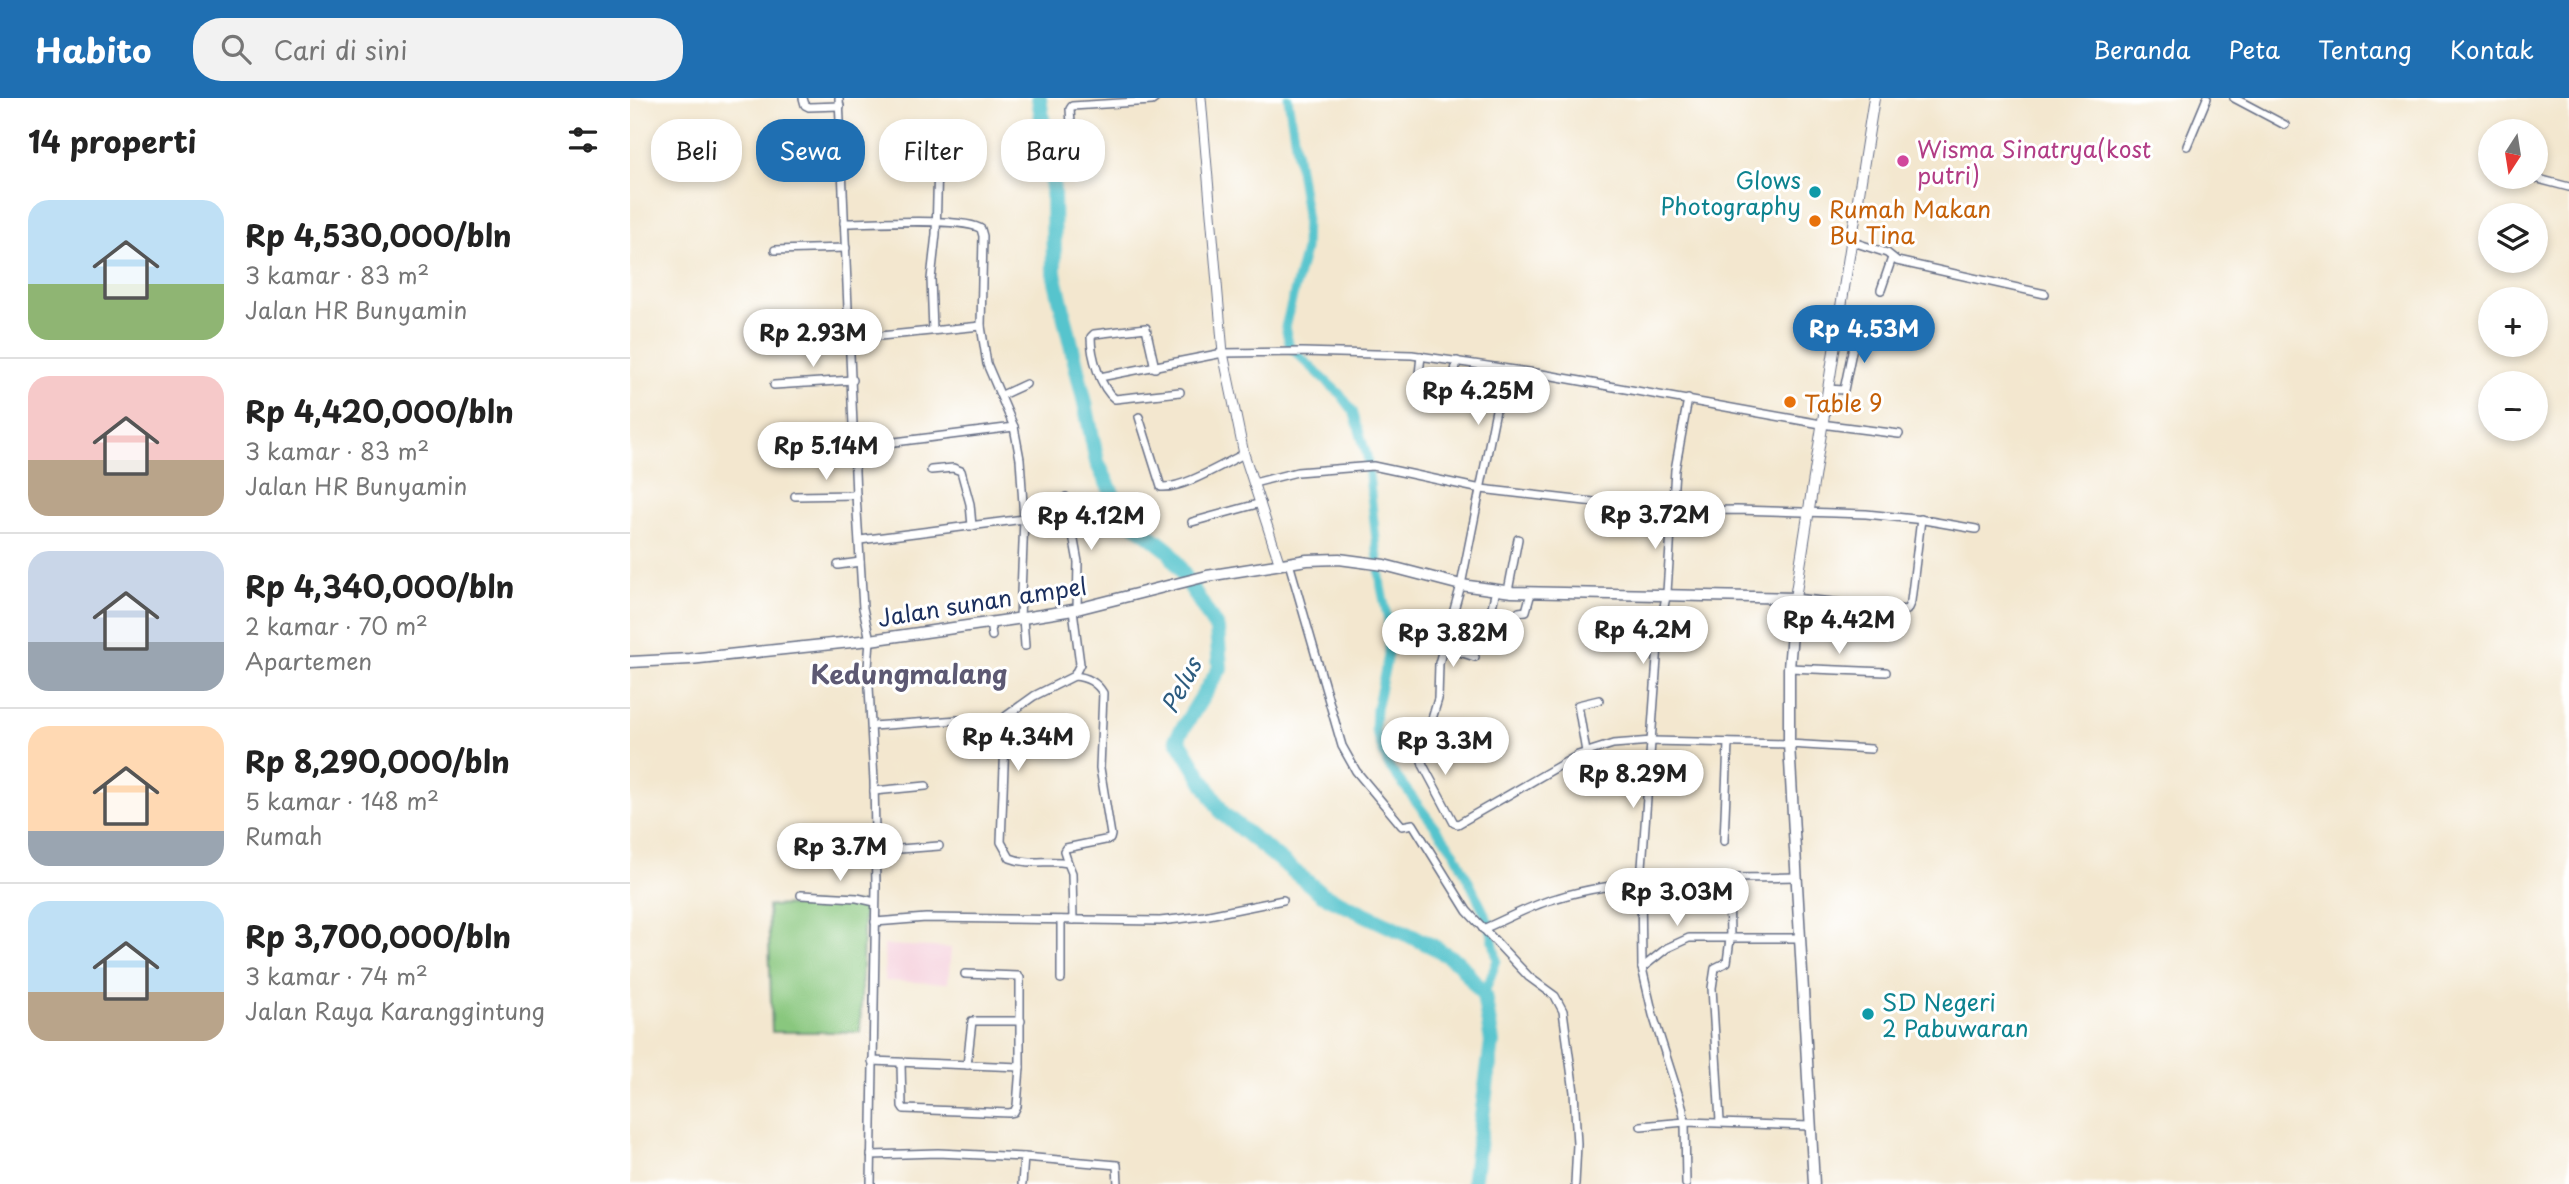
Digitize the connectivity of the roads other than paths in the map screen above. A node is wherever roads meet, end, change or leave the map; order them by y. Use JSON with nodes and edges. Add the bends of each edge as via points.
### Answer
{"nodes":[{"id":1,"x":803,"y":98,"type":"edge"},
{"id":2,"x":1156,"y":98,"type":"edge"},
{"id":3,"x":1201,"y":98,"type":"edge"},
{"id":4,"x":1874,"y":98,"type":"edge"},
{"id":5,"x":2207,"y":98,"type":"edge"},
{"id":6,"x":2235,"y":98,"type":"edge"},
{"id":7,"x":840,"y":102,"type":"edge"},
{"id":8,"x":1071,"y":119,"type":"edge"},
{"id":9,"x":2285,"y":125,"type":"dead end"},
{"id":10,"x":2187,"y":146,"type":"dead end"},
{"id":11,"x":2548,"y":181,"type":"edge"},
{"id":12,"x":842,"y":182,"type":"edge"},
{"id":13,"x":938,"y":182,"type":"edge"},
{"id":14,"x":2569,"y":187,"type":"edge"},
{"id":15,"x":844,"y":223,"type":"junction"},
{"id":16,"x":937,"y":223,"type":"junction"},
{"id":17,"x":1853,"y":242,"type":"junction"},
{"id":18,"x":846,"y":248,"type":"junction"},
{"id":19,"x":775,"y":250,"type":"dead end"},
{"id":20,"x":1892,"y":258,"type":"junction"},
{"id":21,"x":1881,"y":290,"type":"dead end"},
{"id":22,"x":2046,"y":294,"type":"dead end"},
{"id":23,"x":981,"y":326,"type":"junction"},
{"id":24,"x":1838,"y":327,"type":"junction"},
{"id":25,"x":933,"y":330,"type":"junction"},
{"id":26,"x":850,"y":339,"type":"junction"},
{"id":27,"x":1223,"y":353,"type":"junction"},
{"id":28,"x":1421,"y":356,"type":"junction"},
{"id":29,"x":1457,"y":361,"type":"junction"},
{"id":30,"x":1155,"y":368,"type":"junction"},
{"id":31,"x":1504,"y":370,"type":"junction"},
{"id":32,"x":1100,"y":377,"type":"junction"},
{"id":33,"x":853,"y":380,"type":"junction"},
{"id":34,"x":1418,"y":383,"type":"dead end"},
{"id":35,"x":1026,"y":384,"type":"dead end"},
{"id":36,"x":774,"y":385,"type":"dead end"},
{"id":37,"x":1827,"y":388,"type":"junction"},
{"id":38,"x":1180,"y":392,"type":"dead end"},
{"id":39,"x":1002,"y":395,"type":"junction"},
{"id":40,"x":1450,"y":396,"type":"dead end"},
{"id":41,"x":1688,"y":399,"type":"junction"},
{"id":42,"x":1139,"y":417,"type":"dead end"},
{"id":43,"x":1821,"y":424,"type":"junction"},
{"id":44,"x":1014,"y":427,"type":"junction"},
{"id":45,"x":1899,"y":434,"type":"dead end"},
{"id":46,"x":855,"y":447,"type":"junction"},
{"id":47,"x":1244,"y":454,"type":"junction"},
{"id":48,"x":931,"y":470,"type":"dead end"},
{"id":49,"x":1254,"y":483,"type":"junction"},
{"id":50,"x":1481,"y":489,"type":"junction"},
{"id":51,"x":856,"y":495,"type":"junction"},
{"id":52,"x":795,"y":496,"type":"dead end"},
{"id":53,"x":1066,"y":497,"type":"dead end"},
{"id":54,"x":1261,"y":503,"type":"junction"},
{"id":55,"x":1672,"y":511,"type":"junction"},
{"id":56,"x":1808,"y":512,"type":"junction"},
{"id":57,"x":1024,"y":519,"type":"junction"},
{"id":58,"x":1921,"y":519,"type":"junction"},
{"id":59,"x":1192,"y":522,"type":"dead end"},
{"id":60,"x":972,"y":526,"type":"junction"},
{"id":61,"x":1976,"y":529,"type":"dead end"},
{"id":62,"x":1518,"y":539,"type":"dead end"},
{"id":63,"x":860,"y":540,"type":"junction"},
{"id":64,"x":860,"y":562,"type":"junction"},
{"id":65,"x":1285,"y":564,"type":"junction"},
{"id":66,"x":838,"y":565,"type":"dead end"},
{"id":67,"x":1461,"y":585,"type":"junction"},
{"id":68,"x":1496,"y":590,"type":"junction"},
{"id":69,"x":1508,"y":591,"type":"junction"},
{"id":70,"x":1531,"y":593,"type":"junction"},
{"id":71,"x":1667,"y":595,"type":"junction"},
{"id":72,"x":1795,"y":598,"type":"junction"},
{"id":73,"x":1075,"y":610,"type":"junction"},
{"id":74,"x":1519,"y":612,"type":"dead end"},
{"id":75,"x":1490,"y":615,"type":"dead end"},
{"id":76,"x":1022,"y":618,"type":"junction"},
{"id":77,"x":990,"y":622,"type":"junction"},
{"id":78,"x":992,"y":636,"type":"dead end"},
{"id":79,"x":870,"y":640,"type":"junction"},
{"id":80,"x":1025,"y":646,"type":"dead end"},
{"id":81,"x":1444,"y":647,"type":"junction"},
{"id":82,"x":1475,"y":657,"type":"dead end"},
{"id":83,"x":630,"y":662,"type":"edge"},
{"id":84,"x":1789,"y":668,"type":"junction"},
{"id":85,"x":1886,"y":672,"type":"dead end"},
{"id":86,"x":1074,"y":676,"type":"junction"},
{"id":87,"x":1599,"y":700,"type":"dead end"},
{"id":88,"x":959,"y":720,"type":"dead end"},
{"id":89,"x":872,"y":726,"type":"junction"},
{"id":90,"x":1652,"y":741,"type":"junction"},
{"id":91,"x":1728,"y":743,"type":"junction"},
{"id":92,"x":1789,"y":744,"type":"junction"},
{"id":93,"x":1871,"y":749,"type":"dead end"},
{"id":94,"x":1586,"y":752,"type":"junction"},
{"id":95,"x":926,"y":786,"type":"dead end"},
{"id":96,"x":874,"y":791,"type":"junction"},
{"id":97,"x":1724,"y":841,"type":"dead end"},
{"id":98,"x":939,"y":846,"type":"dead end"},
{"id":99,"x":874,"y":851,"type":"junction"},
{"id":100,"x":1068,"y":863,"type":"junction"},
{"id":101,"x":1796,"y":877,"type":"junction"},
{"id":102,"x":1729,"y":879,"type":"junction"},
{"id":103,"x":1641,"y":881,"type":"junction"},
{"id":104,"x":801,"y":895,"type":"dead end"},
{"id":105,"x":1283,"y":900,"type":"dead end"},
{"id":106,"x":875,"y":902,"type":"junction"},
{"id":107,"x":1061,"y":920,"type":"junction"},
{"id":108,"x":1073,"y":920,"type":"junction"},
{"id":109,"x":874,"y":922,"type":"junction"},
{"id":110,"x":1483,"y":929,"type":"junction"},
{"id":111,"x":1730,"y":939,"type":"junction"},
{"id":112,"x":1800,"y":939,"type":"junction"},
{"id":113,"x":1642,"y":968,"type":"junction"},
{"id":114,"x":965,"y":974,"type":"dead end"},
{"id":115,"x":1061,"y":979,"type":"dead end"},
{"id":116,"x":1021,"y":1021,"type":"junction"},
{"id":117,"x":872,"y":1061,"type":"junction"},
{"id":118,"x":901,"y":1063,"type":"junction"},
{"id":119,"x":967,"y":1065,"type":"junction"},
{"id":120,"x":1020,"y":1067,"type":"junction"},
{"id":121,"x":1720,"y":1121,"type":"junction"},
{"id":122,"x":1685,"y":1122,"type":"junction"},
{"id":123,"x":1641,"y":1126,"type":"dead end"},
{"id":124,"x":1810,"y":1126,"type":"junction"},
{"id":125,"x":871,"y":1155,"type":"junction"},
{"id":126,"x":1024,"y":1157,"type":"junction"},
{"id":127,"x":871,"y":1184,"type":"edge"},
{"id":128,"x":1022,"y":1184,"type":"edge"},
{"id":129,"x":1118,"y":1184,"type":"edge"},
{"id":130,"x":1575,"y":1184,"type":"edge"},
{"id":131,"x":1686,"y":1184,"type":"edge"},
{"id":132,"x":1814,"y":1184,"type":"edge"}],
"edges":[{"from":1,"to":7,"type":"street","via":[[809,107]]},
{"from":2,"to":8,"type":"street","via":[[1072,106]]},
{"from":3,"to":27,"type":"street"},
{"from":4,"to":17,"type":"main road"},
{"from":5,"to":10,"type":"street"},
{"from":6,"to":9,"type":"street"},
{"from":11,"to":14,"type":"street"},
{"from":12,"to":15,"type":"street"},
{"from":13,"to":16,"type":"street"},
{"from":15,"to":16,"type":"street"},
{"from":15,"to":18,"type":"street"},
{"from":16,"to":23,"type":"street","via":[[974,225],[984,236]]},
{"from":16,"to":25,"type":"street"},
{"from":17,"to":20,"type":"street"},
{"from":17,"to":24,"type":"main road"},
{"from":18,"to":19,"type":"street"},
{"from":18,"to":26,"type":"street"},
{"from":20,"to":21,"type":"street"},
{"from":20,"to":22,"type":"street"},
{"from":23,"to":25,"type":"street"},
{"from":23,"to":39,"type":"street","via":[[987,364]]},
{"from":24,"to":37,"type":"main road"},
{"from":24,"to":37,"type":"street","via":[[1852,331],[1854,340],[1844,390]]},
{"from":25,"to":26,"type":"street"},
{"from":26,"to":33,"type":"street"},
{"from":27,"to":28,"type":"street"},
{"from":27,"to":30,"type":"street"},
{"from":27,"to":47,"type":"street"},
{"from":28,"to":29,"type":"street"},
{"from":28,"to":34,"type":"street"},
{"from":29,"to":31,"type":"street"},
{"from":29,"to":40,"type":"street"},
{"from":30,"to":32,"type":"street"},
{"from":30,"to":32,"type":"street","via":[[1146,328],[1094,334],[1091,341]]},
{"from":31,"to":41,"type":"street"},
{"from":31,"to":50,"type":"street"},
{"from":32,"to":38,"type":"street","via":[[1115,399]]},
{"from":33,"to":36,"type":"street"},
{"from":33,"to":46,"type":"street"},
{"from":35,"to":39,"type":"street"},
{"from":37,"to":43,"type":"main road"},
{"from":39,"to":44,"type":"street"},
{"from":41,"to":43,"type":"street"},
{"from":41,"to":55,"type":"street"},
{"from":42,"to":47,"type":"street","via":[[1161,487]]},
{"from":43,"to":45,"type":"street"},
{"from":43,"to":56,"type":"main road"},
{"from":44,"to":46,"type":"street"},
{"from":44,"to":57,"type":"street"},
{"from":46,"to":51,"type":"street"},
{"from":47,"to":49,"type":"street"},
{"from":48,"to":60,"type":"street","via":[[961,471]]},
{"from":49,"to":50,"type":"street","via":[[1297,472],[1373,466]]},
{"from":49,"to":54,"type":"street"},
{"from":50,"to":55,"type":"street"},
{"from":50,"to":67,"type":"street"},
{"from":51,"to":52,"type":"street"},
{"from":51,"to":63,"type":"street"},
{"from":53,"to":73,"type":"street","via":[[1078,562]]},
{"from":54,"to":59,"type":"street"},
{"from":54,"to":65,"type":"street"},
{"from":55,"to":56,"type":"street"},
{"from":55,"to":71,"type":"street"},
{"from":56,"to":58,"type":"street"},
{"from":56,"to":72,"type":"main road"},
{"from":57,"to":60,"type":"street"},
{"from":57,"to":76,"type":"street"},
{"from":58,"to":61,"type":"street"},
{"from":58,"to":72,"type":"street","via":[[1907,610]]},
{"from":60,"to":63,"type":"street"},
{"from":62,"to":69,"type":"street"},
{"from":63,"to":64,"type":"street"},
{"from":64,"to":66,"type":"street"},
{"from":64,"to":79,"type":"street"},
{"from":65,"to":67,"type":"main road","name":"Jalan sunan ampel","via":[[1339,559],[1368,562]]},
{"from":65,"to":73,"type":"main road","name":"Jalan sunan ampel","via":[[1207,576]]},
{"from":65,"to":110,"type":"street","via":[[1344,750],[1402,826],[1413,824]]},
{"from":67,"to":68,"type":"main road","name":"Jalan sunan ampel"},
{"from":67,"to":81,"type":"street"},
{"from":68,"to":69,"type":"main road","name":"Jalan sunan ampel"},
{"from":68,"to":75,"type":"street"},
{"from":69,"to":70,"type":"main road","name":"Jalan sunan ampel"},
{"from":70,"to":71,"type":"main road","name":"Jalan sunan ampel"},
{"from":70,"to":74,"type":"street","via":[[1526,611]]},
{"from":71,"to":72,"type":"main road","name":"Jalan sunan ampel"},
{"from":71,"to":90,"type":"street","via":[[1659,631]]},
{"from":72,"to":84,"type":"main road"},
{"from":73,"to":76,"type":"main road","name":"Jalan sunan ampel"},
{"from":73,"to":86,"type":"street","via":[[1080,664]]},
{"from":76,"to":77,"type":"main road","name":"Jalan sunan ampel"},
{"from":76,"to":80,"type":"street"},
{"from":77,"to":78,"type":"street"},
{"from":77,"to":79,"type":"main road","name":"Jalan sunan ampel"},
{"from":79,"to":83,"type":"main road","name":"Jalan sunan ampel"},
{"from":79,"to":89,"type":"street"},
{"from":81,"to":82,"type":"street"},
{"from":81,"to":94,"type":"street","via":[[1438,699],[1418,745],[1423,765],[1454,823]]},
{"from":84,"to":85,"type":"street"},
{"from":84,"to":92,"type":"main road"},
{"from":86,"to":100,"type":"street","via":[[1093,682],[1103,693],[1100,768],[1111,837],[1066,848]]},
{"from":86,"to":100,"type":"street","via":[[1006,716],[1001,842],[1010,858],[1021,862]]},
{"from":87,"to":94,"type":"street","via":[[1577,705]]},
{"from":88,"to":89,"type":"street"},
{"from":89,"to":96,"type":"street"},
{"from":90,"to":91,"type":"street"},
{"from":90,"to":94,"type":"street"},
{"from":90,"to":103,"type":"street"},
{"from":91,"to":92,"type":"street"},
{"from":91,"to":97,"type":"street"},
{"from":92,"to":93,"type":"street"},
{"from":92,"to":101,"type":"main road"},
{"from":95,"to":96,"type":"street"},
{"from":96,"to":99,"type":"street"},
{"from":98,"to":99,"type":"street"},
{"from":99,"to":106,"type":"street"},
{"from":100,"to":108,"type":"street"},
{"from":101,"to":102,"type":"street"},
{"from":101,"to":112,"type":"main road"},
{"from":102,"to":103,"type":"street"},
{"from":102,"to":111,"type":"street"},
{"from":103,"to":110,"type":"street","via":[[1554,899]]},
{"from":103,"to":113,"type":"street"},
{"from":104,"to":106,"type":"street"},
{"from":105,"to":108,"type":"street","via":[[1181,920]]},
{"from":106,"to":109,"type":"street"},
{"from":107,"to":108,"type":"street"},
{"from":107,"to":109,"type":"street"},
{"from":107,"to":115,"type":"street"},
{"from":109,"to":117,"type":"street"},
{"from":110,"to":130,"type":"street","via":[[1529,977],[1555,996],[1563,1011],[1574,1091]]},
{"from":111,"to":112,"type":"street"},
{"from":111,"to":113,"type":"street","via":[[1689,938]]},
{"from":111,"to":121,"type":"street","via":[[1727,962],[1714,970],[1712,988]]},
{"from":112,"to":124,"type":"main road"},
{"from":113,"to":122,"type":"street"},
{"from":114,"to":116,"type":"street","via":[[1018,976],[1022,982]]},
{"from":116,"to":119,"type":"street","via":[[972,1021]]},
{"from":116,"to":120,"type":"street"},
{"from":117,"to":118,"type":"street"},
{"from":117,"to":125,"type":"street"},
{"from":118,"to":119,"type":"street"},
{"from":118,"to":120,"type":"street","via":[[904,1109],[1014,1112]]},
{"from":119,"to":120,"type":"street"},
{"from":121,"to":122,"type":"street"},
{"from":121,"to":124,"type":"street"},
{"from":122,"to":123,"type":"street"},
{"from":122,"to":131,"type":"street"},
{"from":124,"to":132,"type":"main road"},
{"from":125,"to":126,"type":"street"},
{"from":125,"to":127,"type":"street"},
{"from":126,"to":128,"type":"street"},
{"from":126,"to":129,"type":"street","via":[[1117,1165]]}]}
